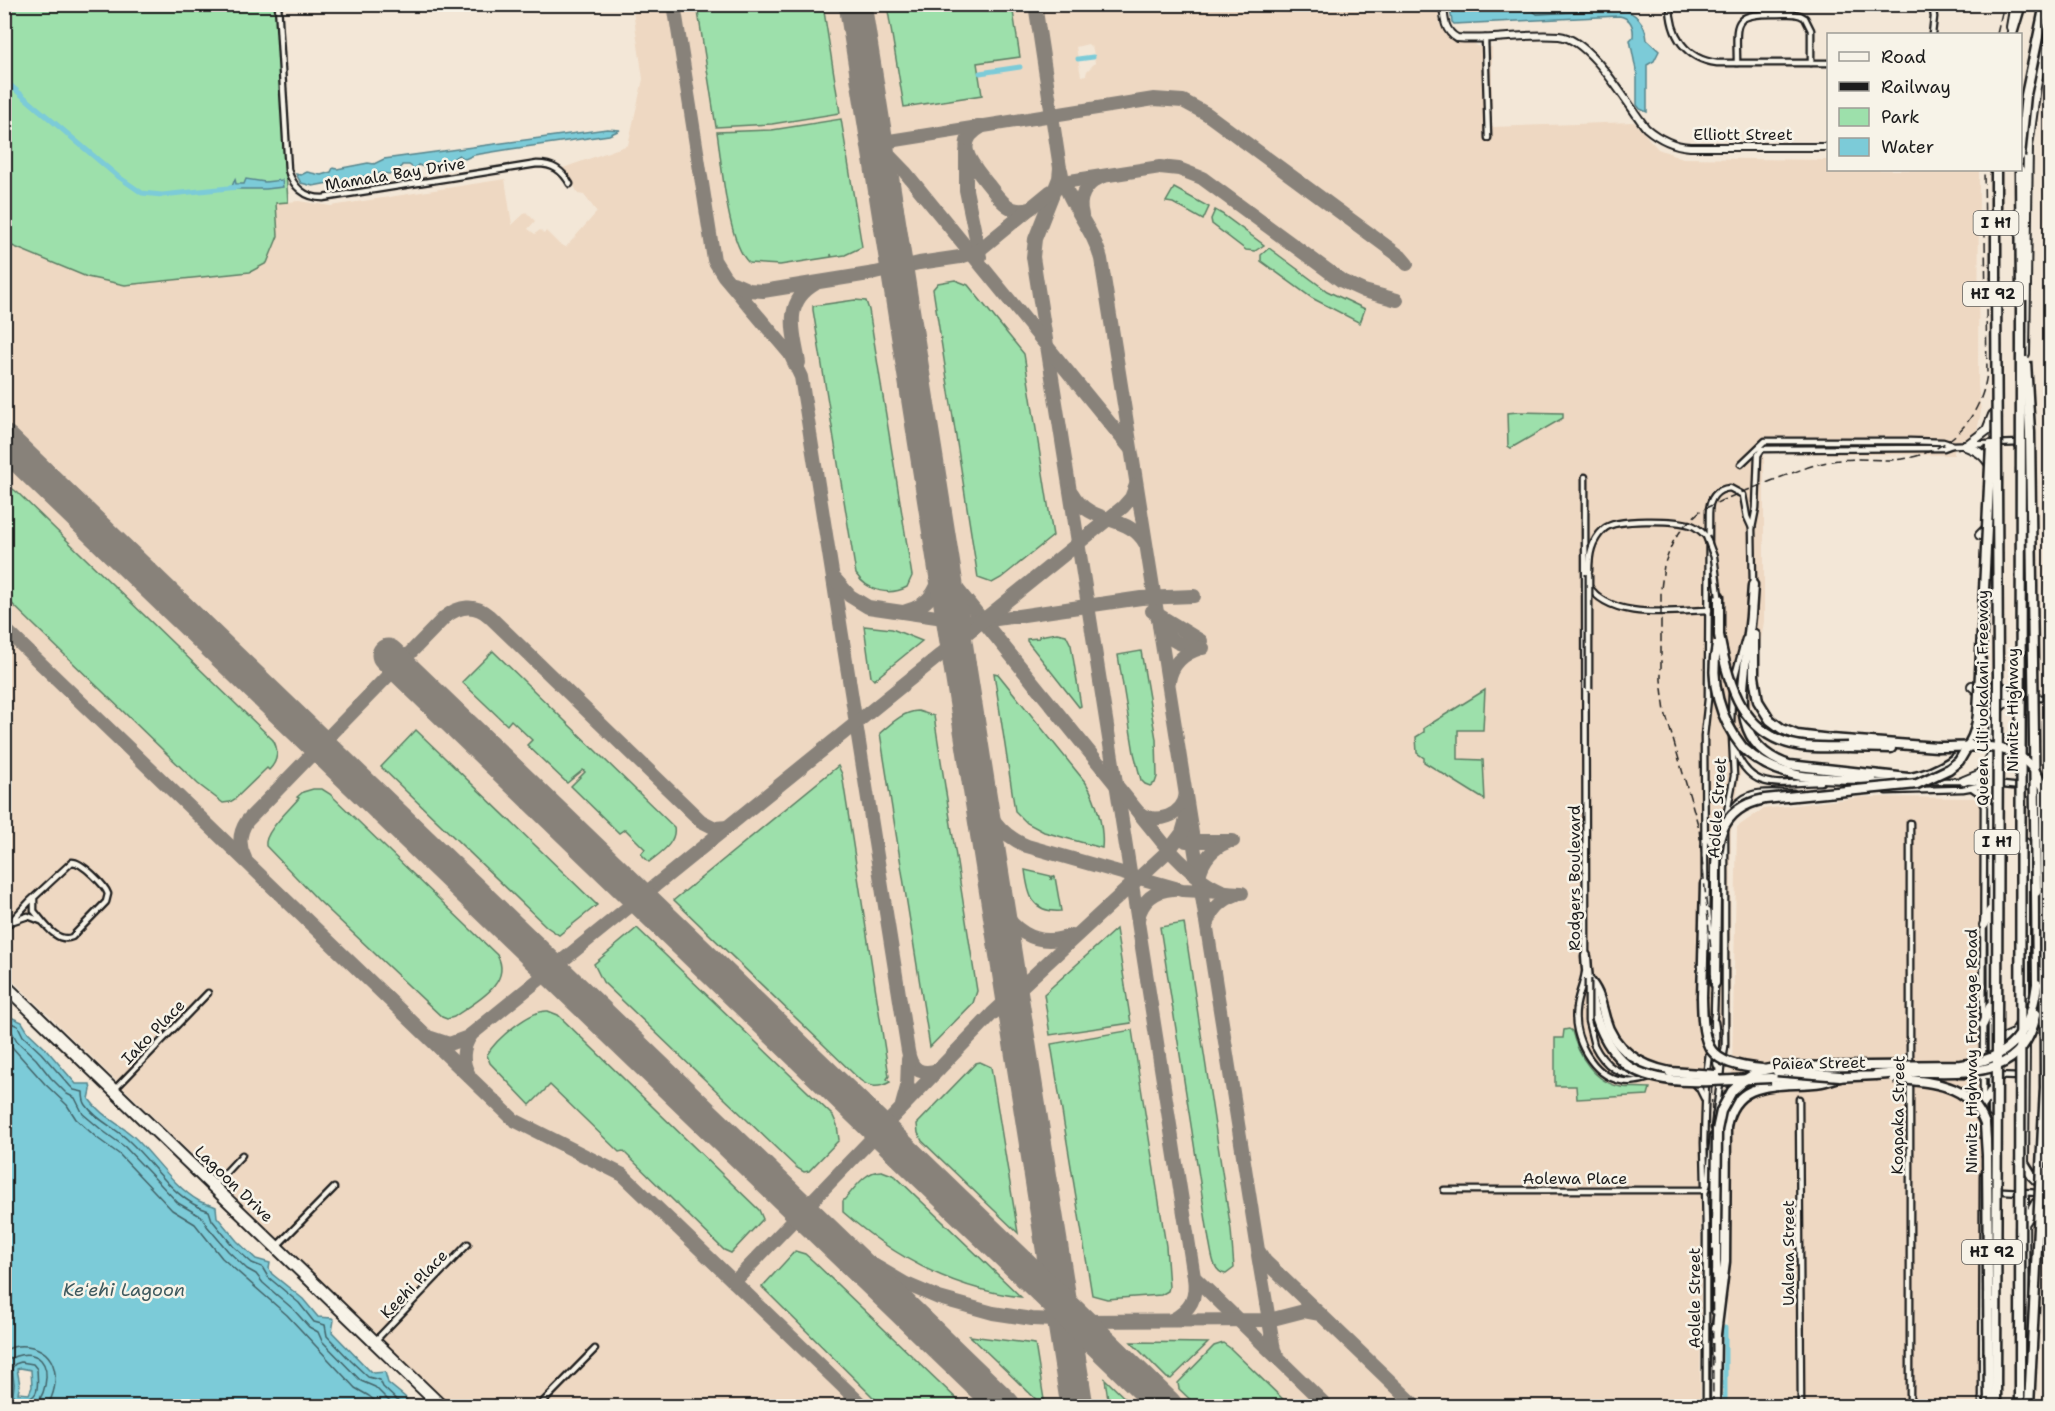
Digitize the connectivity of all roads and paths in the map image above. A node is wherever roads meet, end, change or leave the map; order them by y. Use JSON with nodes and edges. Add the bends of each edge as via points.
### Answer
{"nodes":[{"id":1,"x":278,"y":4,"type":"edge"},
{"id":2,"x":1443,"y":4,"type":"edge"},
{"id":3,"x":1670,"y":4,"type":"edge"},
{"id":4,"x":1932,"y":4,"type":"edge"},
{"id":5,"x":2045,"y":4,"type":"edge"},
{"id":6,"x":2016,"y":5,"type":"edge"},
{"id":7,"x":2050,"y":15,"type":"edge"},
{"id":8,"x":1932,"y":33,"type":"edge"},
{"id":9,"x":2011,"y":33,"type":"edge"},
{"id":10,"x":1485,"y":38,"type":"junction"},
{"id":11,"x":1737,"y":63,"type":"junction"},
{"id":12,"x":1811,"y":63,"type":"junction"},
{"id":13,"x":1827,"y":63,"type":"edge"},
{"id":14,"x":2022,"y":136,"type":"edge"},
{"id":15,"x":1488,"y":138,"type":"dead end"},
{"id":16,"x":2024,"y":146,"type":"edge"},
{"id":17,"x":1827,"y":147,"type":"edge"},
{"id":18,"x":1993,"y":171,"type":"edge"},
{"id":19,"x":2020,"y":171,"type":"edge"},
{"id":20,"x":570,"y":184,"type":"dead end"},
{"id":21,"x":1996,"y":277,"type":"junction"},
{"id":22,"x":2021,"y":300,"type":"junction"},
{"id":23,"x":1994,"y":415,"type":"junction"},
{"id":24,"x":1784,"y":441,"type":"junction"},
{"id":25,"x":1888,"y":441,"type":"junction"},
{"id":26,"x":1993,"y":443,"type":"junction"},
{"id":27,"x":2025,"y":443,"type":"junction"},
{"id":28,"x":1952,"y":446,"type":"junction"},
{"id":29,"x":1966,"y":446,"type":"junction"},
{"id":30,"x":1888,"y":447,"type":"junction"},
{"id":31,"x":1780,"y":448,"type":"junction"},
{"id":32,"x":1741,"y":464,"type":"dead end"},
{"id":33,"x":1993,"y":472,"type":"junction"},
{"id":34,"x":1585,"y":477,"type":"dead end"},
{"id":35,"x":1994,"y":516,"type":"junction"},
{"id":36,"x":1752,"y":528,"type":"junction"},
{"id":37,"x":1980,"y":535,"type":"dead end"},
{"id":38,"x":1586,"y":581,"type":"junction"},
{"id":39,"x":1753,"y":585,"type":"junction"},
{"id":40,"x":1719,"y":596,"type":"joint"},
{"id":41,"x":1708,"y":610,"type":"junction"},
{"id":42,"x":1719,"y":635,"type":"junction"},
{"id":43,"x":1994,"y":675,"type":"junction"},
{"id":44,"x":1971,"y":686,"type":"dead end"},
{"id":45,"x":2026,"y":687,"type":"junction"},
{"id":46,"x":2026,"y":698,"type":"junction"},
{"id":47,"x":2038,"y":698,"type":"junction"},
{"id":48,"x":2050,"y":698,"type":"edge"},
{"id":49,"x":1985,"y":699,"type":"junction"},
{"id":50,"x":1970,"y":705,"type":"dead end"},
{"id":51,"x":1994,"y":705,"type":"junction"},
{"id":52,"x":1994,"y":715,"type":"junction"},
{"id":53,"x":1733,"y":744,"type":"junction"},
{"id":54,"x":1970,"y":744,"type":"junction"},
{"id":55,"x":1936,"y":747,"type":"junction"},
{"id":56,"x":1992,"y":756,"type":"junction"},
{"id":57,"x":1908,"y":778,"type":"junction"},
{"id":58,"x":1964,"y":780,"type":"junction"},
{"id":59,"x":1991,"y":785,"type":"junction"},
{"id":60,"x":2025,"y":787,"type":"junction"},
{"id":61,"x":1972,"y":788,"type":"junction"},
{"id":62,"x":1992,"y":804,"type":"junction"},
{"id":63,"x":1984,"y":809,"type":"junction"},
{"id":64,"x":1725,"y":818,"type":"junction"},
{"id":65,"x":1910,"y":823,"type":"dead end"},
{"id":66,"x":1704,"y":830,"type":"junction"},
{"id":67,"x":1725,"y":849,"type":"junction"},
{"id":68,"x":1983,"y":866,"type":"junction"},
{"id":69,"x":1992,"y":876,"type":"junction"},
{"id":70,"x":1705,"y":884,"type":"junction"},
{"id":71,"x":34,"y":899,"type":"junction"},
{"id":72,"x":1992,"y":907,"type":"junction"},
{"id":73,"x":13,"y":921,"type":"junction"},
{"id":74,"x":44,"y":922,"type":"junction"},
{"id":75,"x":1984,"y":925,"type":"junction"},
{"id":76,"x":4,"y":929,"type":"edge"},
{"id":77,"x":1586,"y":956,"type":"junction"},
{"id":78,"x":1588,"y":979,"type":"junction"},
{"id":79,"x":4,"y":981,"type":"edge"},
{"id":80,"x":1715,"y":983,"type":"junction"},
{"id":81,"x":2037,"y":984,"type":"junction"},
{"id":82,"x":4,"y":988,"type":"edge"},
{"id":83,"x":208,"y":993,"type":"dead end"},
{"id":84,"x":1714,"y":1016,"type":"junction"},
{"id":85,"x":2025,"y":1016,"type":"junction"},
{"id":86,"x":1988,"y":1025,"type":"junction"},
{"id":87,"x":1725,"y":1046,"type":"junction"},
{"id":88,"x":1910,"y":1073,"type":"junction"},
{"id":89,"x":1876,"y":1075,"type":"junction"},
{"id":90,"x":1771,"y":1076,"type":"junction"},
{"id":91,"x":1988,"y":1076,"type":"junction"},
{"id":92,"x":1652,"y":1077,"type":"junction"},
{"id":93,"x":1683,"y":1077,"type":"junction"},
{"id":94,"x":1706,"y":1077,"type":"junction"},
{"id":95,"x":1722,"y":1077,"type":"junction"},
{"id":96,"x":1840,"y":1077,"type":"junction"},
{"id":97,"x":2025,"y":1077,"type":"junction"},
{"id":98,"x":1992,"y":1089,"type":"junction"},
{"id":99,"x":114,"y":1090,"type":"junction"},
{"id":100,"x":1799,"y":1099,"type":"dead end"},
{"id":101,"x":1705,"y":1101,"type":"junction"},
{"id":102,"x":1983,"y":1104,"type":"junction"},
{"id":103,"x":243,"y":1155,"type":"dead end"},
{"id":104,"x":2024,"y":1163,"type":"junction"},
{"id":105,"x":213,"y":1186,"type":"junction"},
{"id":106,"x":334,"y":1188,"type":"dead end"},
{"id":107,"x":1983,"y":1189,"type":"junction"},
{"id":108,"x":1444,"y":1190,"type":"dead end"},
{"id":109,"x":1706,"y":1190,"type":"junction"},
{"id":110,"x":1994,"y":1191,"type":"junction"},
{"id":111,"x":2024,"y":1192,"type":"junction"},
{"id":112,"x":2050,"y":1193,"type":"edge"},
{"id":113,"x":1993,"y":1200,"type":"junction"},
{"id":114,"x":1983,"y":1214,"type":"junction"},
{"id":115,"x":2024,"y":1223,"type":"junction"},
{"id":116,"x":1721,"y":1232,"type":"junction"},
{"id":117,"x":468,"y":1244,"type":"dead end"},
{"id":118,"x":276,"y":1247,"type":"junction"},
{"id":119,"x":1983,"y":1292,"type":"junction"},
{"id":120,"x":1990,"y":1305,"type":"junction"},
{"id":121,"x":374,"y":1342,"type":"junction"},
{"id":122,"x":595,"y":1349,"type":"dead end"},
{"id":123,"x":1990,"y":1375,"type":"junction"},
{"id":124,"x":1983,"y":1387,"type":"junction"},
{"id":125,"x":437,"y":1407,"type":"edge"},
{"id":126,"x":445,"y":1407,"type":"edge"},
{"id":127,"x":539,"y":1407,"type":"edge"},
{"id":128,"x":1706,"y":1407,"type":"edge"},
{"id":129,"x":1715,"y":1407,"type":"edge"},
{"id":130,"x":1801,"y":1407,"type":"edge"},
{"id":131,"x":1910,"y":1407,"type":"edge"},
{"id":132,"x":1982,"y":1407,"type":"edge"},
{"id":133,"x":1989,"y":1407,"type":"edge"},
{"id":134,"x":1996,"y":1407,"type":"edge"},
{"id":135,"x":2020,"y":1407,"type":"edge"},
{"id":136,"x":2027,"y":1407,"type":"edge"}],
"edges":[{"from":1,"to":20,"type":"street","name":"Mamala Bay Drive","via":[[288,170],[303,193],[323,198],[537,164],[554,167]]},
{"from":2,"to":10,"type":"street","name":"Elliott Street","via":[[1450,34]]},
{"from":3,"to":11,"type":"street","via":[[1673,30],[1690,53],[1710,62]]},
{"from":4,"to":8,"type":"street"},
{"from":5,"to":14,"type":"highway","bridge":true,"via":[[2026,95]]},
{"from":6,"to":9,"type":"highway"},
{"from":7,"to":16,"type":"main road","name":"Nimitz Highway","number":"HI 92"},
{"from":10,"to":15,"type":"street"},
{"from":10,"to":17,"type":"street","name":"Elliott Street","via":[[1554,36],[1574,40],[1592,55],[1647,128],[1673,144]]},
{"from":11,"to":12,"type":"street"},
{"from":11,"to":12,"type":"street","via":[[1739,25],[1755,13],[1796,14],[1805,18],[1810,28]]},
{"from":12,"to":13,"type":"street"},
{"from":16,"to":27,"type":"main road","name":"Nimitz Highway","number":"HI 92"},
{"from":18,"to":21,"type":"highway","name":"Queen Liliʻuokalani Freeway","number":"I H1"},
{"from":18,"to":23,"type":"main road","name":"Nimitz Highway","number":"HI 92"},
{"from":19,"to":22,"type":"highway","number":"I H1"},
{"from":21,"to":54,"type":"highway","bridge":true,"via":[[1978,714]]},
{"from":21,"to":134,"type":"highway","name":"Queen Liliʻuokalani Freeway","number":"I H1","bridge":true},
{"from":22,"to":81,"type":"highway","bridge":true,"via":[[2031,432]]},
{"from":22,"to":135,"type":"highway","number":"I H1","bridge":true},
{"from":23,"to":26,"type":"main road","name":"Nimitz Highway","number":"HI 92"},
{"from":23,"to":29,"type":"main road","via":[[1987,430]]},
{"from":24,"to":25,"type":"street","name":"Aolele Street"},
{"from":24,"to":31,"type":"street"},
{"from":24,"to":32,"type":"street","name":"Aolele Street","via":[[1765,441]]},
{"from":25,"to":28,"type":"street","name":"Aolele Street","via":[[1943,442]]},
{"from":25,"to":30,"type":"street"},
{"from":26,"to":27,"type":"street","name":"Aolele Street"},
{"from":26,"to":29,"type":"street","name":"Aolele Street"},
{"from":26,"to":33,"type":"main road","name":"Nimitz Highway","number":"HI 92"},
{"from":27,"to":45,"type":"main road","name":"Nimitz Highway","number":"HI 92"},
{"from":28,"to":29,"type":"street","name":"Aolele Street"},
{"from":28,"to":30,"type":"street","name":"Aolele Street"},
{"from":29,"to":33,"type":"main road","via":[[1986,458]]},
{"from":30,"to":31,"type":"street","name":"Aolele Street"},
{"from":31,"to":36,"type":"street","name":"Aolele Street","via":[[1762,449],[1758,455]]},
{"from":33,"to":35,"type":"main road","name":"Nimitz Highway","number":"HI 92"},
{"from":34,"to":38,"type":"street","name":"Rodgers Boulevard"},
{"from":35,"to":37,"type":"main road"},
{"from":35,"to":43,"type":"main road","name":"Nimitz Highway","number":"HI 92"},
{"from":36,"to":39,"type":"street","name":"Aolele Street"},
{"from":36,"to":41,"type":"street","name":"Aolele Street","via":[[1740,492],[1721,489],[1709,505]]},
{"from":38,"to":41,"type":"street","via":[[1593,592],[1620,608]]},
{"from":38,"to":77,"type":"street","name":"Rodgers Boulevard"},
{"from":39,"to":53,"type":"street","name":"Aolele Street","via":[[1746,638],[1731,698]]},
{"from":39,"to":55,"type":"highway","via":[[1754,685],[1762,710],[1776,725],[1809,737]]},
{"from":39,"to":57,"type":"highway","via":[[1742,706],[1748,730],[1763,752],[1789,765]]},
{"from":40,"to":42,"type":"highway"},
{"from":40,"to":78,"type":"street","bridge":true,"via":[[1712,547],[1706,536],[1690,525],[1613,524],[1603,530],[1590,550]]},
{"from":41,"to":66,"type":"street","name":"Aolele Street"},
{"from":42,"to":55,"type":"highway","bridge":true,"via":[[1734,695],[1756,725],[1775,737],[1811,747]]},
{"from":42,"to":57,"type":"highway","bridge":true,"via":[[1719,706],[1733,736],[1751,755],[1772,769],[1798,776]]},
{"from":43,"to":46,"type":"main road","via":[[2007,693]]},
{"from":43,"to":51,"type":"main road","name":"Nimitz Highway","number":"HI 92"},
{"from":44,"to":49,"type":"main road"},
{"from":45,"to":46,"type":"main road","name":"Nimitz Highway","number":"HI 92"},
{"from":45,"to":47,"type":"main road"},
{"from":46,"to":47,"type":"street"},
{"from":46,"to":52,"type":"main road","via":[[2005,702]]},
{"from":46,"to":60,"type":"main road","name":"Nimitz Highway","number":"HI 92"},
{"from":47,"to":48,"type":"street"},
{"from":49,"to":50,"type":"main road"},
{"from":49,"to":51,"type":"main road"},
{"from":51,"to":52,"type":"main road","name":"Nimitz Highway","number":"HI 92"},
{"from":52,"to":56,"type":"main road","name":"Nimitz Highway","number":"HI 92"},
{"from":53,"to":58,"type":"street","via":[[1747,773],[1763,781]]},
{"from":53,"to":64,"type":"street","name":"Aolele Street","via":[[1734,776]]},
{"from":54,"to":57,"type":"highway","bridge":true,"via":[[1938,769]]},
{"from":54,"to":80,"type":"highway","bridge":true,"via":[[1954,765],[1917,784],[1765,799],[1743,806],[1729,818],[1716,854]]},
{"from":55,"to":136,"type":"highway","bridge":true,"via":[[2007,749],[2030,762],[2044,788],[2045,1087]]},
{"from":56,"to":58,"type":"main road","via":[[1981,774]]},
{"from":56,"to":59,"type":"main road","name":"Nimitz Highway","number":"HI 92"},
{"from":58,"to":59,"type":"street"},
{"from":59,"to":60,"type":"street"},
{"from":59,"to":61,"type":"street"},
{"from":59,"to":62,"type":"main road","name":"Nimitz Highway","number":"HI 92"},
{"from":60,"to":85,"type":"main road","name":"Nimitz Highway","number":"HI 92"},
{"from":61,"to":63,"type":"street","via":[[1982,795]]},
{"from":61,"to":64,"type":"street","via":[[1757,793],[1739,800]]},
{"from":62,"to":63,"type":"main road"},
{"from":62,"to":69,"type":"main road","name":"Nimitz Highway","number":"HI 92"},
{"from":63,"to":68,"type":"street","name":"Nimitz Highway Frontage Road"},
{"from":64,"to":67,"type":"street","name":"Aolele Street"},
{"from":65,"to":88,"type":"street","name":"Koapaka Street"},
{"from":66,"to":67,"type":"street","via":[[1711,844]]},
{"from":66,"to":70,"type":"street","name":"Aolele Street"},
{"from":67,"to":87,"type":"street","name":"Aolele Street"},
{"from":68,"to":69,"type":"main road"},
{"from":68,"to":75,"type":"street","name":"Nimitz Highway Frontage Road"},
{"from":69,"to":72,"type":"main road","name":"Nimitz Highway","number":"HI 92"},
{"from":70,"to":80,"type":"street","name":"Aolele Street"},
{"from":70,"to":96,"type":"highway","bridge":true,"via":[[1703,1029],[1712,1051],[1737,1067]]},
{"from":71,"to":73,"type":"street"},
{"from":71,"to":74,"type":"street","via":[[33,908]]},
{"from":71,"to":74,"type":"street","via":[[67,864],[74,862],[108,892],[106,902],[70,939],[59,937]]},
{"from":72,"to":75,"type":"main road"},
{"from":72,"to":86,"type":"main road","name":"Nimitz Highway","number":"HI 92","via":[[1992,1002]]},
{"from":73,"to":74,"type":"street","via":[[28,916]]},
{"from":73,"to":76,"type":"street"},
{"from":75,"to":86,"type":"street","name":"Nimitz Highway Frontage Road"},
{"from":77,"to":90,"type":"highway","bridge":true,"via":[[1597,1020],[1616,1055],[1636,1071],[1662,1079]]},
{"from":77,"to":92,"type":"street","name":"Rodgers Boulevard","via":[[1576,1008],[1584,1050],[1599,1070],[1616,1080],[1642,1082]]},
{"from":78,"to":90,"type":"highway","bridge":true,"via":[[1597,989],[1614,1038],[1640,1063],[1670,1072]]},
{"from":78,"to":92,"type":"street","bridge":true,"via":[[1588,1021],[1594,1045],[1604,1062],[1617,1072]]},
{"from":79,"to":99,"type":"street","name":"Lagoon Drive"},
{"from":80,"to":84,"type":"street","name":"Aolele Street"},
{"from":81,"to":89,"type":"highway","bridge":true,"via":[[2037,1012],[2031,1032],[2020,1050],[2004,1063],[1980,1071]]},
{"from":81,"to":116,"type":"highway","bridge":true,"via":[[2032,1013],[2024,1030],[2008,1048],[1986,1061],[1960,1065],[1779,1067],[1760,1071],[1743,1081],[1727,1098],[1718,1123]]},
{"from":82,"to":99,"type":"street","name":"Lagoon Drive"},
{"from":83,"to":99,"type":"street","name":"Iako Place"},
{"from":84,"to":94,"type":"street","name":"Aolele Street"},
{"from":84,"to":95,"type":"street","via":[[1715,1066]]},
{"from":85,"to":86,"type":"main road","via":[[2014,1034],[2003,1039],[1994,1035]]},
{"from":85,"to":97,"type":"main road","name":"Nimitz Highway","number":"HI 92"},
{"from":86,"to":91,"type":"main road","number":"HI 92"},
{"from":87,"to":90,"type":"street","via":[[1737,1063]]},
{"from":87,"to":95,"type":"street","name":"Aolele Street"},
{"from":88,"to":90,"type":"street","name":"Paiea Street"},
{"from":88,"to":91,"type":"street","name":"Paiea Street"},
{"from":88,"to":131,"type":"street","name":"Koapaka Street"},
{"from":89,"to":96,"type":"highway"},
{"from":89,"to":133,"type":"highway","bridge":true,"via":[[1953,1088],[1973,1102],[1985,1124]]},
{"from":90,"to":95,"type":"street","name":"Paiea Street"},
{"from":90,"to":96,"type":"highway","bridge":true},
{"from":91,"to":97,"type":"street","name":"Paiea Street"},
{"from":91,"to":98,"type":"main road","number":"HI 92"},
{"from":91,"to":102,"type":"street","name":"Nimitz Highway Frontage Road"},
{"from":92,"to":93,"type":"street","name":"Rodgers Boulevard"},
{"from":93,"to":94,"type":"street","name":"Rodgers Boulevard"},
{"from":93,"to":101,"type":"street","via":[[1699,1088]]},
{"from":94,"to":95,"type":"street","name":"Rodgers Boulevard"},
{"from":94,"to":101,"type":"street","name":"Aolele Street"},
{"from":95,"to":109,"type":"street","name":"Aolele Street"},
{"from":96,"to":116,"type":"highway","via":[[1761,1087],[1746,1094],[1733,1108],[1726,1127]]},
{"from":97,"to":104,"type":"main road","name":"Nimitz Highway","number":"HI 92"},
{"from":98,"to":102,"type":"main road"},
{"from":98,"to":110,"type":"main road","number":"HI 92"},
{"from":99,"to":105,"type":"street","name":"Lagoon Drive"},
{"from":100,"to":130,"type":"street","name":"Ualena Street"},
{"from":101,"to":109,"type":"street","name":"Aolele Street"},
{"from":102,"to":107,"type":"street","name":"Nimitz Highway Frontage Road"},
{"from":103,"to":105,"type":"street"},
{"from":104,"to":111,"type":"main road","name":"Nimitz Highway","number":"HI 92"},
{"from":104,"to":112,"type":"main road"},
{"from":105,"to":118,"type":"street","name":"Lagoon Drive"},
{"from":106,"to":118,"type":"street"},
{"from":107,"to":110,"type":"street"},
{"from":107,"to":114,"type":"street","name":"Nimitz Highway Frontage Road"},
{"from":108,"to":109,"type":"street","name":"Aolewa Place"},
{"from":109,"to":128,"type":"street","name":"Aolele Street"},
{"from":110,"to":111,"type":"street"},
{"from":110,"to":113,"type":"main road","number":"HI 92"},
{"from":111,"to":112,"type":"street"},
{"from":111,"to":115,"type":"main road","name":"Nimitz Highway","number":"HI 92"},
{"from":112,"to":115,"type":"main road","via":[[2036,1203]]},
{"from":113,"to":114,"type":"main road"},
{"from":113,"to":120,"type":"main road","number":"HI 92"},
{"from":114,"to":119,"type":"street","name":"Nimitz Highway Frontage Road"},
{"from":115,"to":136,"type":"main road","name":"Nimitz Highway","number":"HI 92"},
{"from":116,"to":129,"type":"highway"},
{"from":117,"to":121,"type":"street","name":"Keehi Place"},
{"from":118,"to":121,"type":"street","name":"Lagoon Drive"},
{"from":119,"to":120,"type":"main road"},
{"from":119,"to":124,"type":"street","name":"Nimitz Highway Frontage Road"},
{"from":120,"to":123,"type":"main road","number":"HI 92"},
{"from":121,"to":125,"type":"street","name":"Lagoon Drive"},
{"from":121,"to":126,"type":"street","name":"Lagoon Drive"},
{"from":122,"to":127,"type":"street"},
{"from":123,"to":124,"type":"main road"},
{"from":123,"to":133,"type":"main road","number":"HI 92"},
{"from":124,"to":132,"type":"street","name":"Nimitz Highway Frontage Road"}]}
